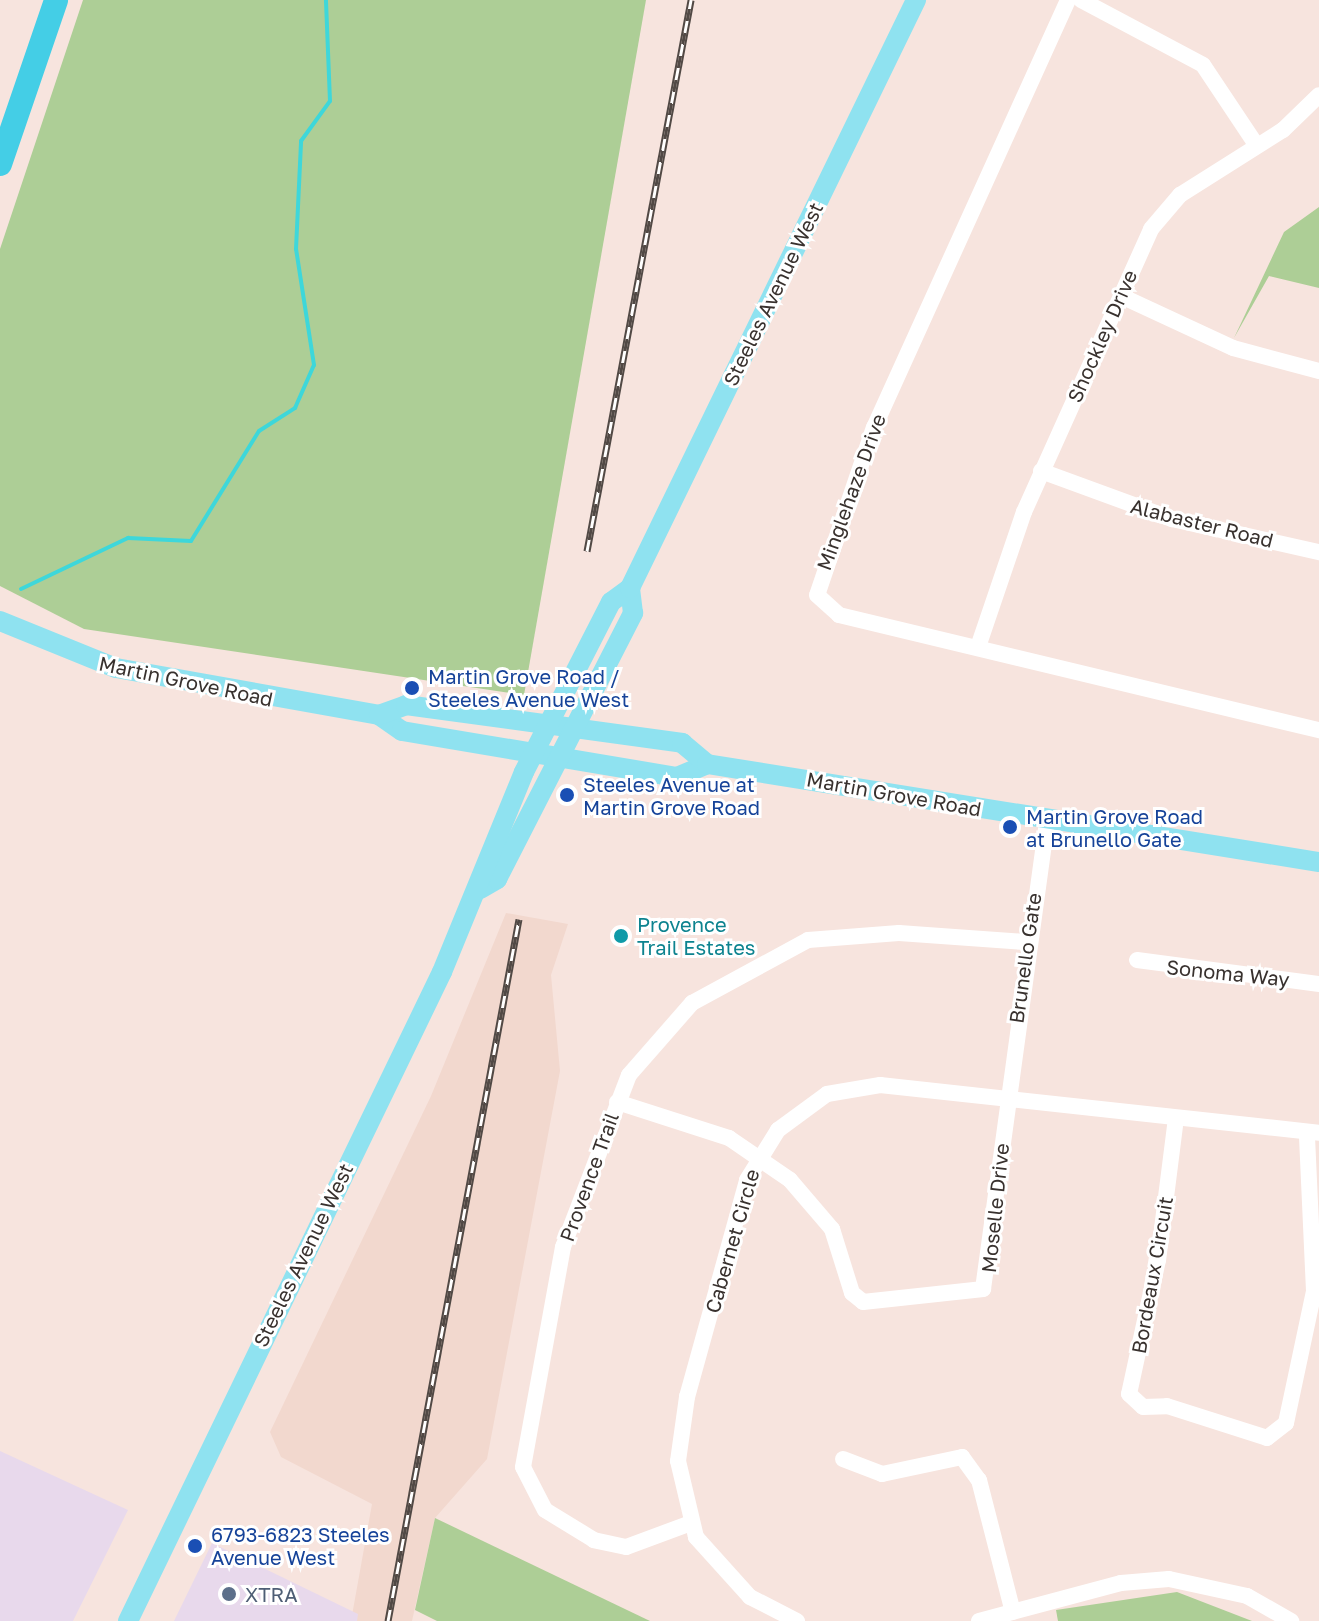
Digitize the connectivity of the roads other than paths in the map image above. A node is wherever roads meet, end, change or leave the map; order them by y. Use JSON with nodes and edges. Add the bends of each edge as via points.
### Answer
{"nodes":[{"id":1,"x":56,"y":0,"type":"edge"},
{"id":2,"x":916,"y":0,"type":"edge"},
{"id":3,"x":1068,"y":0,"type":"edge"},
{"id":4,"x":1081,"y":0,"type":"edge"},
{"id":5,"x":1319,"y":95,"type":"edge"},
{"id":6,"x":1257,"y":146,"type":"junction"},
{"id":7,"x":0,"y":164,"type":"edge"},
{"id":8,"x":1121,"y":296,"type":"junction"},
{"id":9,"x":1319,"y":371,"type":"edge"},
{"id":10,"x":1041,"y":471,"type":"junction"},
{"id":11,"x":1319,"y":552,"type":"edge"},
{"id":12,"x":630,"y":588,"type":"junction"},
{"id":13,"x":0,"y":621,"type":"edge"},
{"id":14,"x":978,"y":647,"type":"junction"},
{"id":15,"x":379,"y":715,"type":"junction"},
{"id":16,"x":549,"y":723,"type":"junction"},
{"id":17,"x":576,"y":727,"type":"junction"},
{"id":18,"x":1319,"y":730,"type":"edge"},
{"id":19,"x":534,"y":753,"type":"junction"},
{"id":20,"x":560,"y":758,"type":"junction"},
{"id":21,"x":707,"y":764,"type":"junction"},
{"id":22,"x":1047,"y":820,"type":"junction"},
{"id":23,"x":1319,"y":862,"type":"edge"},
{"id":24,"x":480,"y":889,"type":"junction"},
{"id":25,"x":1026,"y":942,"type":"junction"},
{"id":26,"x":1137,"y":960,"type":"dead end"},
{"id":27,"x":1319,"y":984,"type":"edge"},
{"id":28,"x":1007,"y":1096,"type":"junction"},
{"id":29,"x":617,"y":1102,"type":"junction"},
{"id":30,"x":1176,"y":1118,"type":"junction"},
{"id":31,"x":1313,"y":1134,"type":"edge"},
{"id":32,"x":758,"y":1155,"type":"junction"},
{"id":33,"x":843,"y":1459,"type":"dead end"},
{"id":34,"x":691,"y":1523,"type":"junction"},
{"id":35,"x":1013,"y":1612,"type":"junction"},
{"id":36,"x":128,"y":1621,"type":"edge"},
{"id":37,"x":797,"y":1621,"type":"edge"},
{"id":38,"x":979,"y":1621,"type":"edge"},
{"id":39,"x":1291,"y":1621,"type":"edge"}],
"edges":[{"from":1,"to":7,"type":"highway"},
{"from":2,"to":12,"type":"main road","name":"Steeles Avenue West"},
{"from":3,"to":14,"type":"street","name":"Minglehaze Drive","via":[[874,427],[817,584],[822,605],[839,615]]},
{"from":4,"to":6,"type":"street","via":[[1203,65]]},
{"from":5,"to":6,"type":"street","name":"Shockley Drive"},
{"from":6,"to":8,"type":"street","name":"Shockley Drive","via":[[1202,178],[1161,214]]},
{"from":8,"to":9,"type":"street","via":[[1233,348]]},
{"from":8,"to":10,"type":"street","name":"Shockley Drive"},
{"from":10,"to":11,"type":"street","name":"Alabaster Road","via":[[1172,519]]},
{"from":10,"to":14,"type":"street","name":"Shockley Drive"},
{"from":12,"to":16,"type":"main road","name":"Steeles Avenue West","via":[[611,602]]},
{"from":12,"to":17,"type":"main road","name":"Steeles Avenue West","via":[[633,613]]},
{"from":13,"to":15,"type":"main road","name":"Martin Grove Road","via":[[151,678]]},
{"from":14,"to":18,"type":"street","name":"Minglehaze Drive"},
{"from":15,"to":16,"type":"main road","name":"Martin Grove Road","via":[[406,705]]},
{"from":15,"to":19,"type":"main road","name":"Martin Grove Road","via":[[402,731]]},
{"from":16,"to":17,"type":"main road","name":"Martin Grove Road"},
{"from":16,"to":19,"type":"main road","name":"Steeles Avenue West"},
{"from":17,"to":20,"type":"main road","name":"Steeles Avenue West"},
{"from":17,"to":21,"type":"main road","name":"Martin Grove Road","via":[[682,743]]},
{"from":19,"to":20,"type":"main road","name":"Martin Grove Road"},
{"from":19,"to":24,"type":"main road","name":"Steeles Avenue West","via":[[478,870]]},
{"from":20,"to":21,"type":"main road","name":"Martin Grove Road","via":[[677,777]]},
{"from":20,"to":24,"type":"main road","name":"Steeles Avenue West","via":[[497,879]]},
{"from":21,"to":22,"type":"main road","name":"Martin Grove Road"},
{"from":22,"to":23,"type":"main road","name":"Martin Grove Road"},
{"from":22,"to":25,"type":"street","name":"Brunello Gate"},
{"from":24,"to":36,"type":"main road","name":"Steeles Avenue West"},
{"from":25,"to":28,"type":"street","name":"Brunello Gate"},
{"from":25,"to":29,"type":"street","name":"Provence Trail","via":[[899,933],[808,940],[680,1013],[629,1075]]},
{"from":26,"to":27,"type":"street","name":"Sonoma Way"},
{"from":28,"to":30,"type":"street","name":"Cabernet Circle"},
{"from":28,"to":32,"type":"street","name":"Cabernet Circle","via":[[880,1085],[827,1094],[778,1130]]},
{"from":28,"to":32,"type":"street","name":"Moselle Drive","via":[[987,1284],[972,1294],[863,1302],[819,1210]]},
{"from":29,"to":32,"type":"street","name":"Moselle Drive","via":[[695,1125]]},
{"from":29,"to":34,"type":"street","name":"Provence Trail","via":[[563,1247],[523,1467],[545,1510],[594,1540],[626,1547]]},
{"from":30,"to":31,"type":"street","name":"Cabernet Circle"},
{"from":30,"to":31,"type":"street","name":"Bordeaux Circuit","via":[[1158,1260],[1129,1394],[1143,1407],[1167,1406],[1267,1438],[1286,1423],[1314,1291]]},
{"from":32,"to":34,"type":"street","name":"Cabernet Circle","via":[[682,1420],[678,1461]]},
{"from":33,"to":35,"type":"street","via":[[882,1474],[962,1457],[979,1480]]},
{"from":34,"to":37,"type":"street","name":"Cabernet Circle","via":[[750,1597]]},
{"from":35,"to":38,"type":"street"},
{"from":35,"to":39,"type":"street","via":[[1121,1583],[1169,1579],[1247,1596]]}]}
